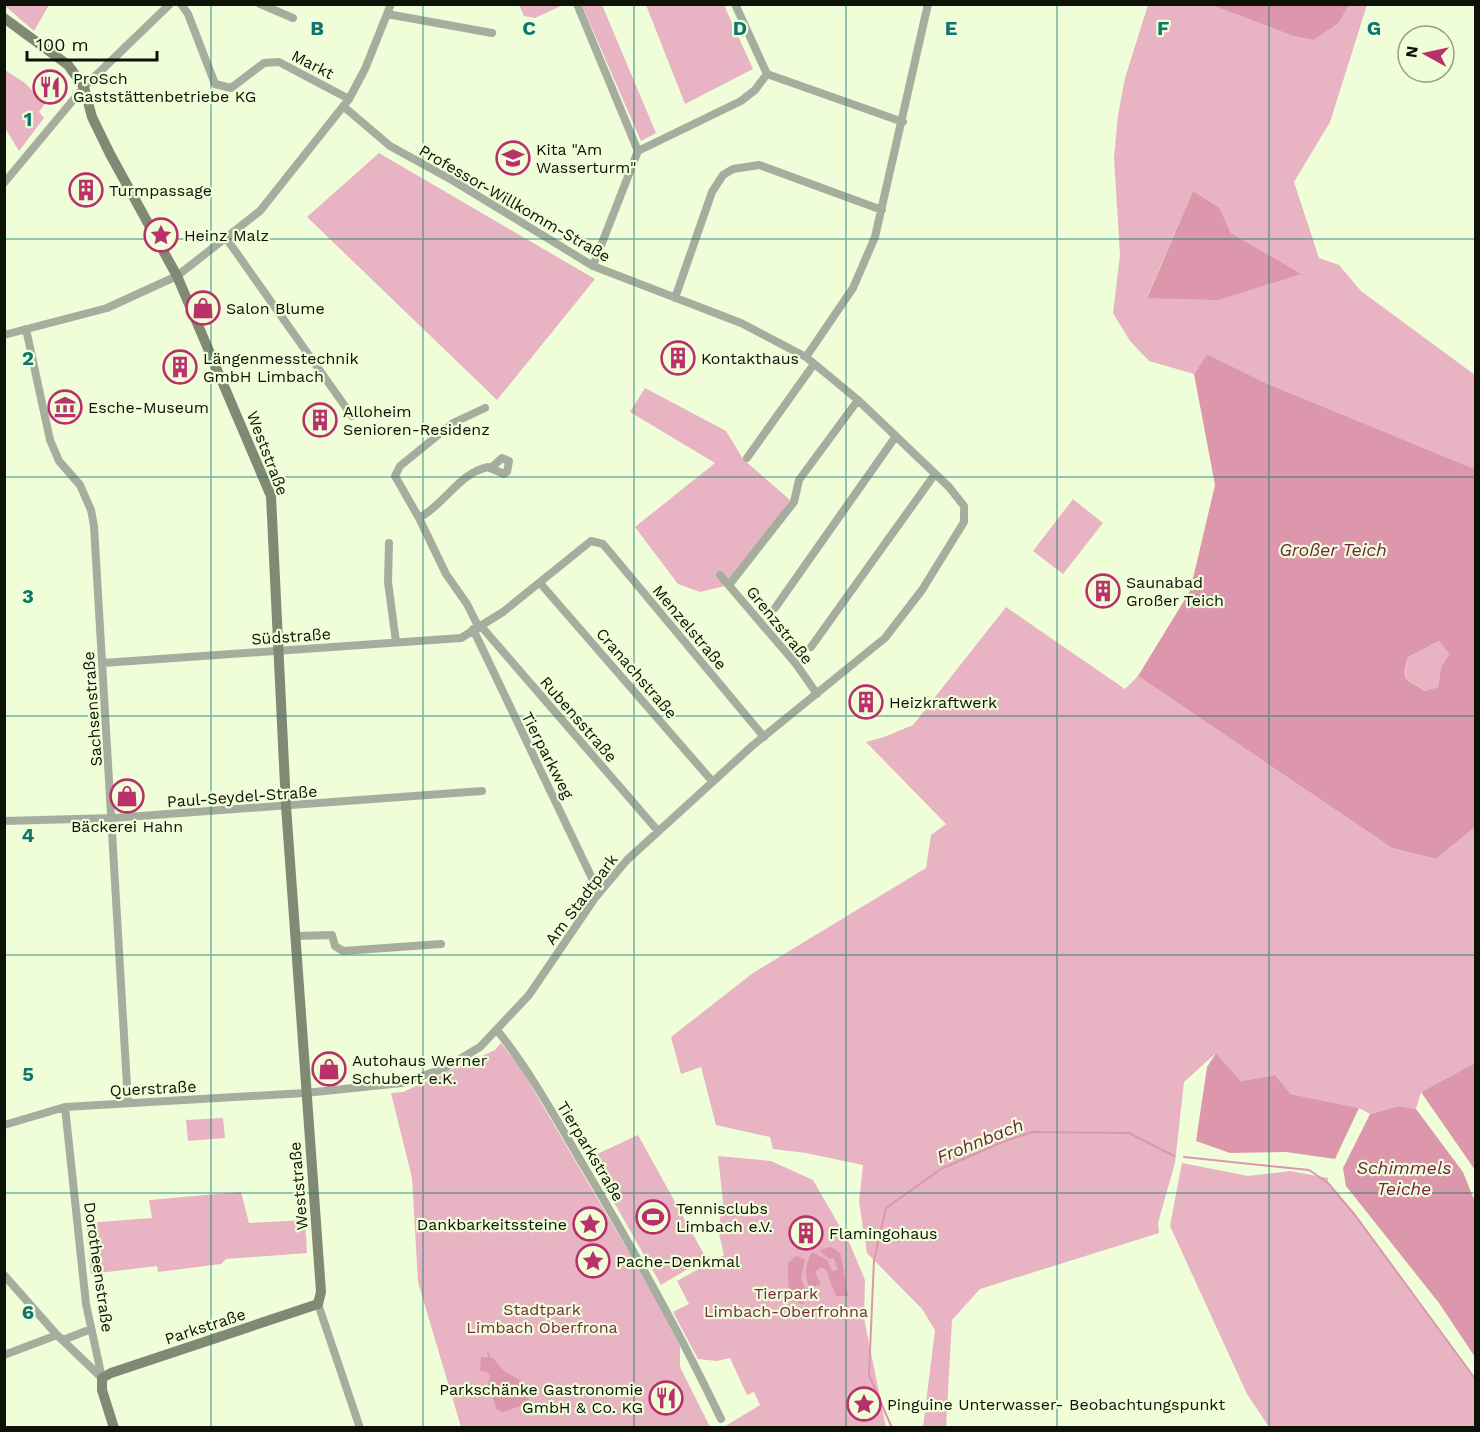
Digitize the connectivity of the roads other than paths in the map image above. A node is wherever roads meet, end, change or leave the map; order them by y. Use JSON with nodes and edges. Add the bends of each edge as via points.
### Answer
{"nodes":[{"id":1,"x":170,"y":4,"type":"edge"},
{"id":2,"x":181,"y":4,"type":"edge"},
{"id":3,"x":260,"y":4,"type":"edge"},
{"id":4,"x":390,"y":4,"type":"edge"},
{"id":5,"x":577,"y":4,"type":"edge"},
{"id":6,"x":735,"y":4,"type":"edge"},
{"id":7,"x":928,"y":4,"type":"edge"},
{"id":8,"x":387,"y":14,"type":"junction"},
{"id":9,"x":4,"y":18,"type":"edge"},
{"id":10,"x":293,"y":18,"type":"dead end"},
{"id":11,"x":492,"y":33,"type":"dead end"},
{"id":12,"x":766,"y":74,"type":"junction"},
{"id":13,"x":84,"y":87,"type":"junction"},
{"id":14,"x":349,"y":99,"type":"junction"},
{"id":15,"x":344,"y":106,"type":"junction"},
{"id":16,"x":903,"y":123,"type":"junction"},
{"id":17,"x":638,"y":151,"type":"junction"},
{"id":18,"x":4,"y":183,"type":"edge"},
{"id":19,"x":882,"y":210,"type":"junction"},
{"id":20,"x":226,"y":238,"type":"junction"},
{"id":21,"x":593,"y":266,"type":"junction"},
{"id":22,"x":177,"y":276,"type":"junction"},
{"id":23,"x":675,"y":298,"type":"junction"},
{"id":24,"x":26,"y":329,"type":"junction"},
{"id":25,"x":4,"y":335,"type":"edge"},
{"id":26,"x":806,"y":357,"type":"junction"},
{"id":27,"x":814,"y":364,"type":"junction"},
{"id":28,"x":858,"y":400,"type":"junction"},
{"id":29,"x":485,"y":408,"type":"dead end"},
{"id":30,"x":352,"y":416,"type":"dead end"},
{"id":31,"x":896,"y":436,"type":"junction"},
{"id":32,"x":747,"y":458,"type":"dead end"},
{"id":33,"x":491,"y":468,"type":"dead end"},
{"id":34,"x":935,"y":474,"type":"junction"},
{"id":35,"x":419,"y":518,"type":"junction"},
{"id":36,"x":591,"y":541,"type":"joint"},
{"id":37,"x":390,"y":543,"type":"dead end"},
{"id":38,"x":720,"y":575,"type":"dead end"},
{"id":39,"x":540,"y":583,"type":"junction"},
{"id":40,"x":729,"y":585,"type":"junction"},
{"id":41,"x":775,"y":608,"type":"dead end"},
{"id":42,"x":477,"y":627,"type":"junction"},
{"id":43,"x":885,"y":638,"type":"joint"},
{"id":44,"x":396,"y":642,"type":"junction"},
{"id":45,"x":811,"y":647,"type":"dead end"},
{"id":46,"x":279,"y":651,"type":"junction"},
{"id":47,"x":103,"y":663,"type":"junction"},
{"id":48,"x":817,"y":694,"type":"junction"},
{"id":49,"x":764,"y":737,"type":"junction"},
{"id":50,"x":712,"y":782,"type":"junction"},
{"id":51,"x":482,"y":791,"type":"dead end"},
{"id":52,"x":286,"y":806,"type":"junction"},
{"id":53,"x":113,"y":818,"type":"junction"},
{"id":54,"x":4,"y":821,"type":"edge"},
{"id":55,"x":658,"y":831,"type":"junction"},
{"id":56,"x":599,"y":893,"type":"junction"},
{"id":57,"x":296,"y":936,"type":"junction"},
{"id":58,"x":441,"y":944,"type":"dead end"},
{"id":59,"x":497,"y":1030,"type":"junction"},
{"id":60,"x":305,"y":1093,"type":"junction"},
{"id":61,"x":128,"y":1102,"type":"junction"},
{"id":62,"x":65,"y":1107,"type":"junction"},
{"id":63,"x":4,"y":1125,"type":"edge"},
{"id":64,"x":4,"y":1275,"type":"edge"},
{"id":65,"x":318,"y":1304,"type":"junction"},
{"id":66,"x":91,"y":1329,"type":"junction"},
{"id":67,"x":60,"y":1337,"type":"junction"},
{"id":68,"x":4,"y":1355,"type":"edge"},
{"id":69,"x":102,"y":1378,"type":"junction"},
{"id":70,"x":722,"y":1419,"type":"dead end"},
{"id":71,"x":114,"y":1428,"type":"edge"},
{"id":72,"x":360,"y":1428,"type":"edge"}],
"edges":[{"from":1,"to":13,"type":"street"},
{"from":2,"to":14,"type":"street","name":"Markt","via":[[215,84],[231,88],[264,63],[279,62]]},
{"from":3,"to":10,"type":"street"},
{"from":4,"to":8,"type":"street"},
{"from":5,"to":17,"type":"street"},
{"from":6,"to":12,"type":"street"},
{"from":7,"to":16,"type":"street"},
{"from":8,"to":11,"type":"street"},
{"from":8,"to":14,"type":"street"},
{"from":9,"to":13,"type":"main road","via":[[68,65]]},
{"from":12,"to":16,"type":"street"},
{"from":12,"to":17,"type":"street","via":[[741,101]]},
{"from":13,"to":18,"type":"street"},
{"from":13,"to":22,"type":"main road","name":"Weststraße","via":[[92,117],[110,154]]},
{"from":14,"to":15,"type":"street"},
{"from":15,"to":20,"type":"street","via":[[260,211]]},
{"from":15,"to":21,"type":"street","name":"Professor-Willkomm-Straße","via":[[390,146]]},
{"from":16,"to":19,"type":"street"},
{"from":17,"to":21,"type":"street"},
{"from":19,"to":23,"type":"street","via":[[759,165],[733,169],[723,175],[712,192]]},
{"from":19,"to":26,"type":"street","via":[[853,288]]},
{"from":20,"to":22,"type":"street"},
{"from":20,"to":30,"type":"street"},
{"from":21,"to":23,"type":"street","name":"Professor-Willkomm-Straße"},
{"from":22,"to":24,"type":"street","via":[[107,308]]},
{"from":22,"to":46,"type":"main road","name":"Weststraße","via":[[271,496]]},
{"from":23,"to":26,"type":"street","name":"Professor-Willkomm-Straße","via":[[749,327]]},
{"from":24,"to":25,"type":"street"},
{"from":24,"to":47,"type":"street","name":"Sachsenstraße","via":[[50,440],[59,460],[80,485],[91,510]]},
{"from":26,"to":27,"type":"street","name":"Professor-Willkomm-Straße"},
{"from":27,"to":28,"type":"street","name":"Professor-Willkomm-Straße"},
{"from":27,"to":32,"type":"street"},
{"from":28,"to":31,"type":"street","name":"Professor-Willkomm-Straße"},
{"from":28,"to":40,"type":"street","via":[[799,480],[794,502]]},
{"from":29,"to":35,"type":"street","via":[[453,423],[400,466],[395,476]]},
{"from":31,"to":34,"type":"street","name":"Professor-Willkomm-Straße"},
{"from":31,"to":41,"type":"street"},
{"from":33,"to":35,"type":"street","via":[[468,475],[437,507]]},
{"from":34,"to":43,"type":"street","name":"Professor-Willkomm-Straße","via":[[964,506],[964,522],[922,590]]},
{"from":34,"to":45,"type":"street"},
{"from":35,"to":42,"type":"street"},
{"from":36,"to":39,"type":"street","name":"Südstraße"},
{"from":36,"to":49,"type":"street","name":"Menzelstraße","via":[[603,544]]},
{"from":37,"to":44,"type":"street","via":[[388,582]]},
{"from":38,"to":40,"type":"street","name":"Grenzstraße"},
{"from":39,"to":42,"type":"street","name":"Südstraße"},
{"from":39,"to":50,"type":"street","name":"Cranachstraße"},
{"from":40,"to":48,"type":"street","name":"Grenzstraße"},
{"from":42,"to":44,"type":"street","name":"Südstraße","via":[[461,638]]},
{"from":42,"to":55,"type":"street","name":"Rubensstraße"},
{"from":42,"to":56,"type":"street","name":"Tierparkweg"},
{"from":43,"to":48,"type":"street","name":"Am Stadtpark"},
{"from":44,"to":46,"type":"street","name":"Südstraße"},
{"from":46,"to":47,"type":"street","name":"Südstraße"},
{"from":46,"to":52,"type":"main road","name":"Weststraße"},
{"from":47,"to":53,"type":"street","name":"Sachsenstraße"},
{"from":48,"to":49,"type":"street","name":"Am Stadtpark"},
{"from":49,"to":50,"type":"street","name":"Am Stadtpark"},
{"from":50,"to":55,"type":"street","name":"Am Stadtpark"},
{"from":51,"to":52,"type":"street","name":"Paul-Seydel-Straße"},
{"from":52,"to":53,"type":"street","name":"Paul-Seydel-Straße"},
{"from":52,"to":57,"type":"main road","name":"Weststraße"},
{"from":53,"to":54,"type":"street","name":"Paul-Seydel-Straße"},
{"from":53,"to":61,"type":"street","name":"Sachsenstraße"},
{"from":55,"to":56,"type":"street","name":"Am Stadtpark"},
{"from":56,"to":59,"type":"street","name":"Am Stadtpark","via":[[529,995]]},
{"from":57,"to":58,"type":"street","via":[[332,935],[335,946],[343,951]]},
{"from":57,"to":60,"type":"main road","name":"Weststraße"},
{"from":59,"to":60,"type":"street","name":"Am Stadtpark","via":[[480,1047],[446,1068],[402,1083]]},
{"from":59,"to":70,"type":"street","name":"Tierparkstraße","via":[[524,1063],[603,1196],[667,1308]]},
{"from":60,"to":61,"type":"street","name":"Querstraße"},
{"from":60,"to":65,"type":"main road","name":"Weststraße","via":[[321,1292]]},
{"from":61,"to":62,"type":"street","name":"Querstraße"},
{"from":62,"to":63,"type":"street","name":"Querstraße"},
{"from":62,"to":66,"type":"street","name":"Dorotheenstraße","via":[[77,1236]]},
{"from":64,"to":67,"type":"street"},
{"from":65,"to":69,"type":"main road","name":"Parkstraße"},
{"from":65,"to":72,"type":"street","name":"Weststraße"},
{"from":66,"to":67,"type":"street"},
{"from":66,"to":69,"type":"street","name":"Dorotheenstraße"},
{"from":67,"to":68,"type":"street"},
{"from":67,"to":69,"type":"street"},
{"from":69,"to":71,"type":"main road","name":"Dorotheenstraße"}]}
